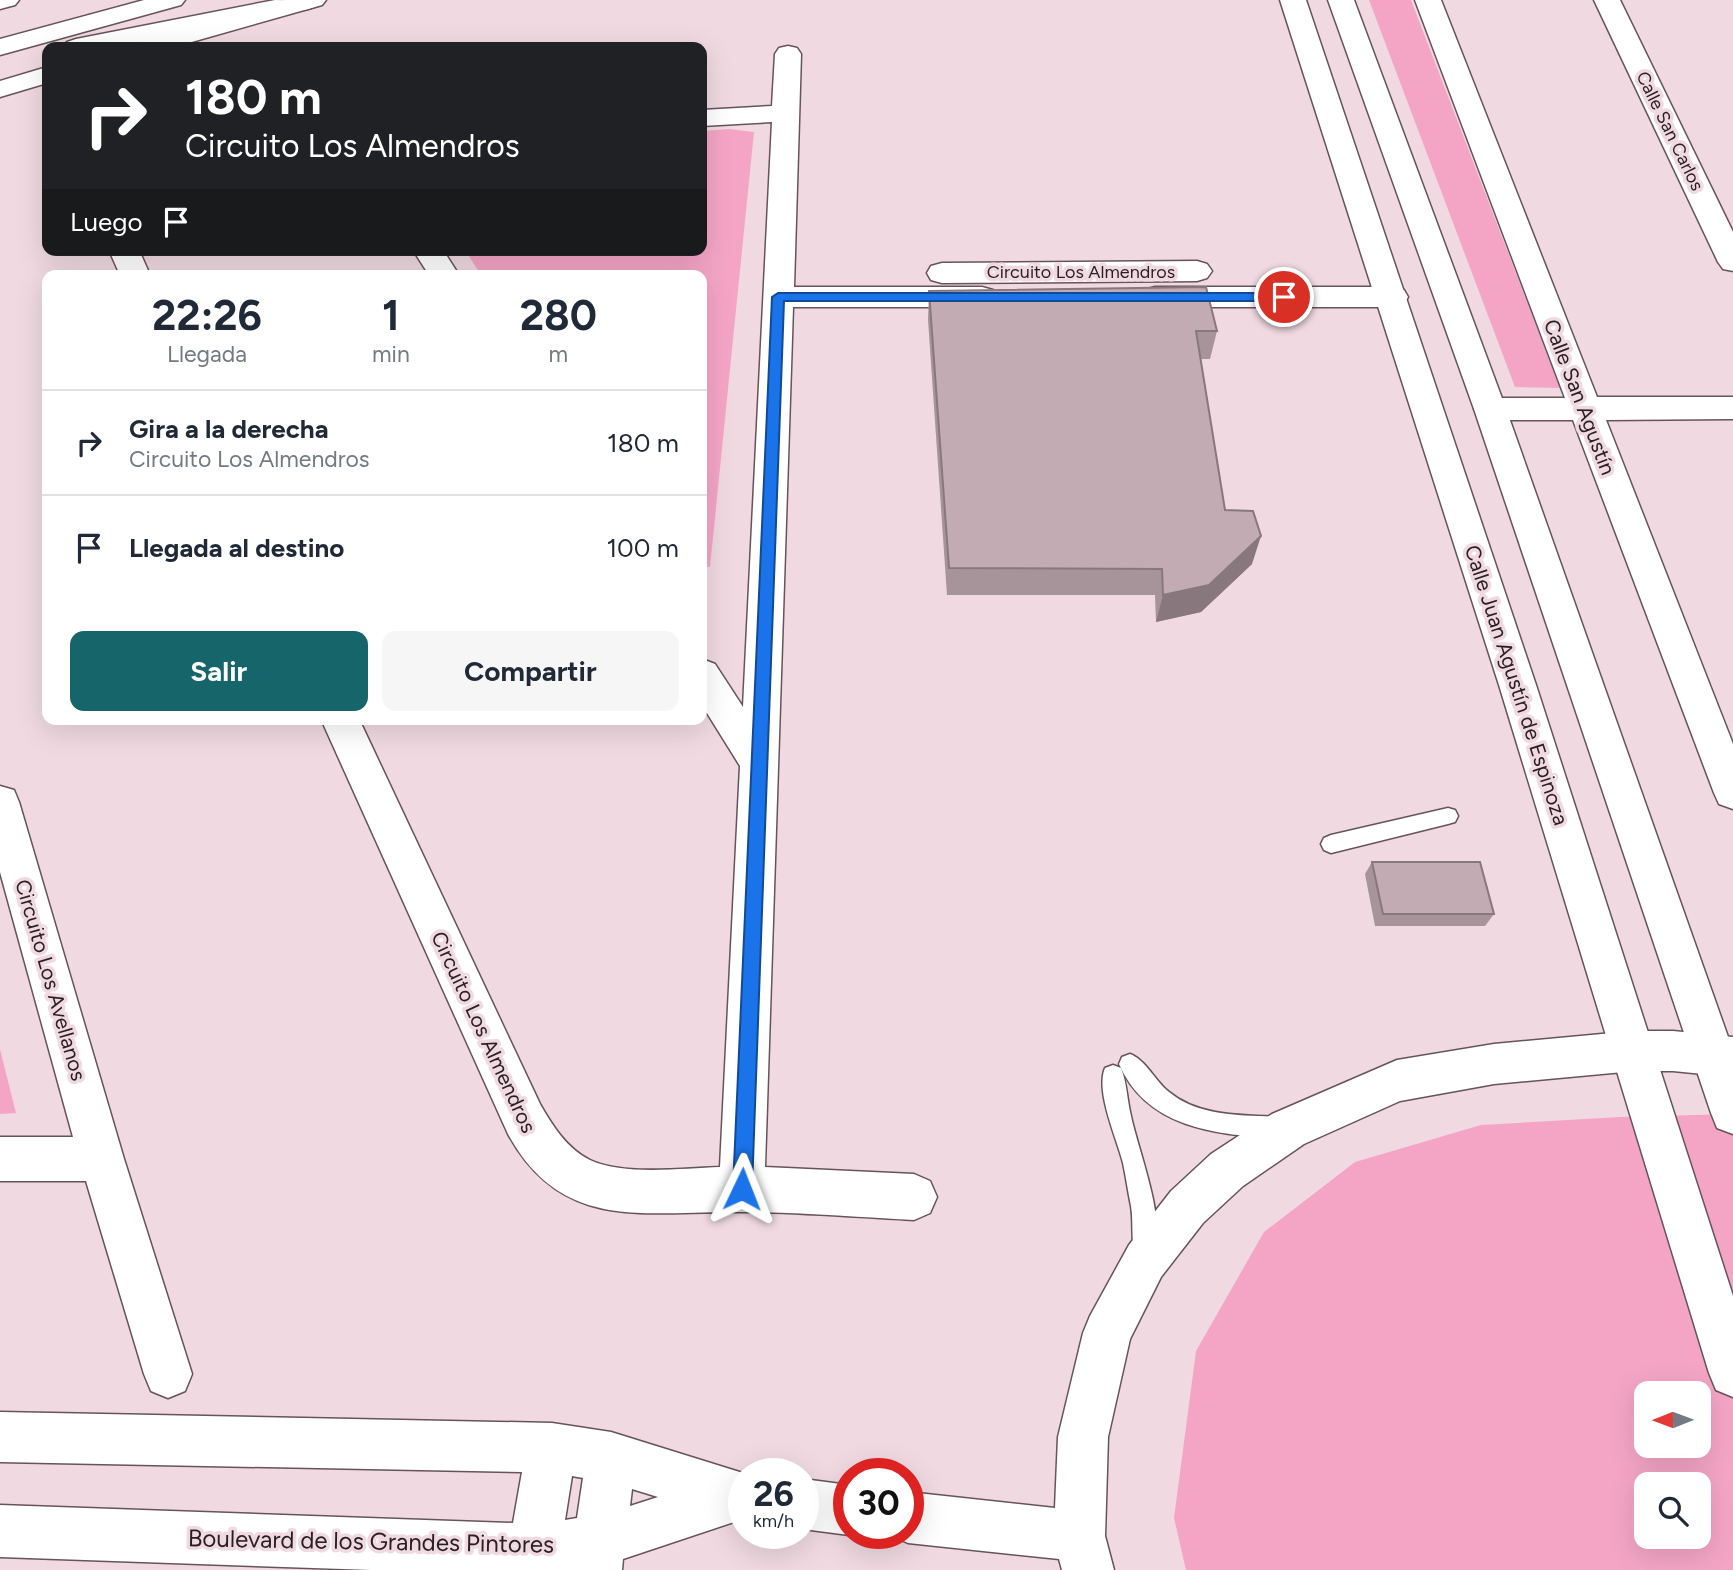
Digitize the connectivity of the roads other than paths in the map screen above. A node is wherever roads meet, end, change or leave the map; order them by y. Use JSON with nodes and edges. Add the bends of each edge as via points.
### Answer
{"nodes":[{"id":1,"x":6,"y":0,"type":"edge"},
{"id":2,"x":172,"y":0,"type":"edge"},
{"id":3,"x":1341,"y":0,"type":"edge"},
{"id":4,"x":1428,"y":0,"type":"edge"},
{"id":5,"x":1607,"y":0,"type":"edge"},
{"id":6,"x":0,"y":1,"type":"edge"},
{"id":7,"x":310,"y":1,"type":"edge"},
{"id":8,"x":1295,"y":1,"type":"edge"},
{"id":9,"x":27,"y":14,"type":"dead end"},
{"id":10,"x":0,"y":22,"type":"edge"},
{"id":11,"x":101,"y":42,"type":"edge"},
{"id":12,"x":164,"y":42,"type":"edge"},
{"id":13,"x":0,"y":47,"type":"edge"},
{"id":14,"x":42,"y":54,"type":"edge"},
{"id":15,"x":788,"y":54,"type":"dead end"},
{"id":16,"x":0,"y":62,"type":"edge"},
{"id":17,"x":42,"y":76,"type":"edge"},
{"id":18,"x":0,"y":89,"type":"edge"},
{"id":19,"x":785,"y":113,"type":"junction"},
{"id":20,"x":707,"y":118,"type":"edge"},
{"id":21,"x":1733,"y":262,"type":"edge"},
{"id":22,"x":1388,"y":284,"type":"junction"},
{"id":23,"x":779,"y":285,"type":"junction"},
{"id":24,"x":1585,"y":408,"type":"junction"},
{"id":25,"x":1733,"y":408,"type":"edge"},
{"id":26,"x":1490,"y":409,"type":"junction"},
{"id":27,"x":707,"y":682,"type":"edge"},
{"id":28,"x":343,"y":725,"type":"edge"},
{"id":29,"x":760,"y":764,"type":"junction"},
{"id":30,"x":1733,"y":793,"type":"edge"},
{"id":31,"x":0,"y":802,"type":"edge"},
{"id":32,"x":1448,"y":816,"type":"dead end"},
{"id":33,"x":1331,"y":844,"type":"dead end"},
{"id":34,"x":1634,"y":1051,"type":"junction"},
{"id":35,"x":1723,"y":1056,"type":"edge"},
{"id":36,"x":1733,"y":1113,"type":"edge"},
{"id":37,"x":1288,"y":1129,"type":"junction"},
{"id":38,"x":0,"y":1159,"type":"edge"},
{"id":39,"x":102,"y":1159,"type":"junction"},
{"id":40,"x":742,"y":1189,"type":"junction"},
{"id":41,"x":914,"y":1197,"type":"dead end"},
{"id":42,"x":1145,"y":1261,"type":"junction"},
{"id":43,"x":1733,"y":1373,"type":"edge"},
{"id":44,"x":168,"y":1374,"type":"dead end"},
{"id":45,"x":0,"y":1437,"type":"edge"},
{"id":46,"x":552,"y":1448,"type":"junction"},
{"id":47,"x":611,"y":1457,"type":"junction"},
{"id":48,"x":728,"y":1494,"type":"edge"},
{"id":49,"x":728,"y":1502,"type":"edge"},
{"id":50,"x":924,"y":1520,"type":"edge"},
{"id":51,"x":0,"y":1531,"type":"edge"},
{"id":52,"x":1083,"y":1553,"type":"edge"},
{"id":53,"x":599,"y":1555,"type":"edge"},
{"id":54,"x":532,"y":1560,"type":"edge"}],
"edges":[{"from":1,"to":6,"type":"main road"},
{"from":2,"to":13,"type":"main road"},
{"from":3,"to":26,"type":"main road"},
{"from":4,"to":24,"type":"main road","name":"Calle San Agustín"},
{"from":5,"to":21,"type":"main road","name":"Calle San Carlos"},
{"from":7,"to":11,"type":"main road"},
{"from":7,"to":12,"type":"main road"},
{"from":8,"to":22,"type":"main road","name":"Calle Juan Agustín de Espinoza"},
{"from":9,"to":10,"type":"main road"},
{"from":14,"to":16,"type":"main road"},
{"from":15,"to":19,"type":"main road"},
{"from":17,"to":18,"type":"main road"},
{"from":19,"to":20,"type":"main road"},
{"from":19,"to":23,"type":"main road"},
{"from":22,"to":23,"type":"main road","name":"Circuito Los Almendros"},
{"from":22,"to":34,"type":"main road","name":"Calle Juan Agustín de Espinoza"},
{"from":23,"to":29,"type":"main road"},
{"from":24,"to":25,"type":"main road"},
{"from":24,"to":26,"type":"main road"},
{"from":24,"to":30,"type":"main road","name":"Calle San Agustín"},
{"from":26,"to":35,"type":"main road"},
{"from":27,"to":29,"type":"main road"},
{"from":28,"to":40,"type":"main road","name":"Circuito Los Almendros","via":[[539,1147],[562,1169],[613,1190]]},
{"from":29,"to":40,"type":"main road"},
{"from":31,"to":39,"type":"main road","name":"Circuito Los Avellanos"},
{"from":32,"to":33,"type":"lane"},
{"from":34,"to":35,"type":"main road"},
{"from":34,"to":37,"type":"main road","via":[[1494,1064],[1397,1081]]},
{"from":34,"to":43,"type":"main road","name":"Calle Juan Agustín de Espinoza"},
{"from":35,"to":36,"type":"main road"},
{"from":37,"to":42,"type":"main road","via":[[1227,1170],[1187,1207]]},
{"from":37,"to":42,"type":"lane","via":[[1188,1116],[1166,1106],[1122,1070],[1120,1118],[1139,1187]]},
{"from":38,"to":39,"type":"main road"},
{"from":39,"to":44,"type":"main road","name":"Circuito Los Avellanos"},
{"from":40,"to":41,"type":"main road","name":"Circuito Los Almendros"},
{"from":42,"to":52,"type":"main road","via":[[1107,1333],[1083,1437]]},
{"from":45,"to":46,"type":"main road","name":"Boulevard de los Grandes Pintores"},
{"from":46,"to":47,"type":"main road","name":"Boulevard de los Grandes Pintores"},
{"from":46,"to":54,"type":"main road"},
{"from":47,"to":48,"type":"main road","name":"Boulevard de los Grandes Pintores"},
{"from":47,"to":53,"type":"main road"},
{"from":49,"to":53,"type":"main road","name":"Boulevard de los Grandes Pintores"},
{"from":50,"to":52,"type":"main road"},
{"from":51,"to":54,"type":"main road","name":"Boulevard de los Grandes Pintores"},
{"from":53,"to":54,"type":"main road","name":"Boulevard de los Grandes Pintores"}]}
